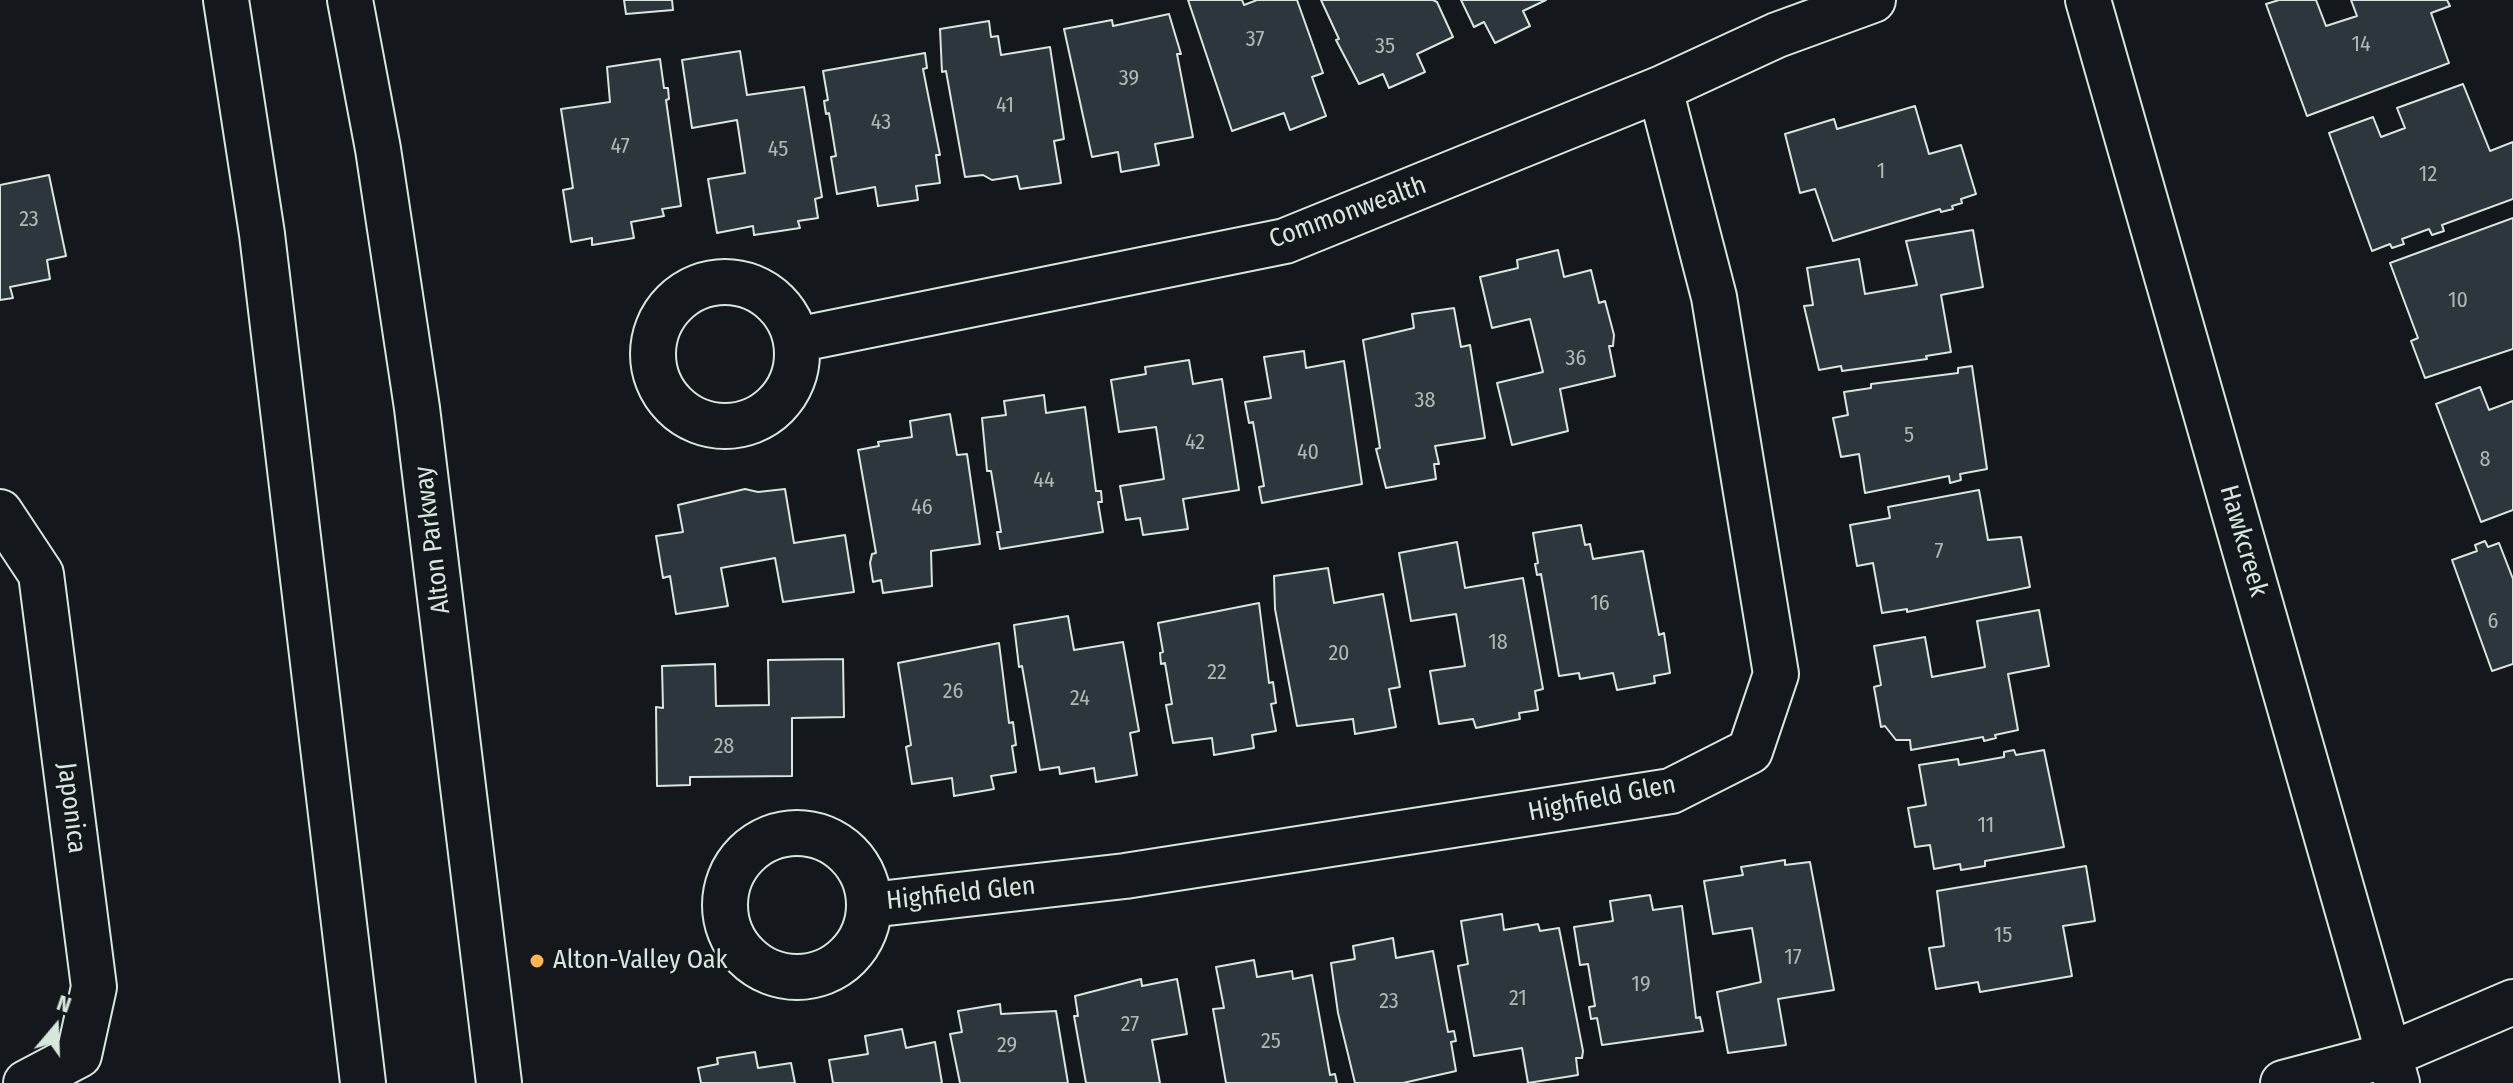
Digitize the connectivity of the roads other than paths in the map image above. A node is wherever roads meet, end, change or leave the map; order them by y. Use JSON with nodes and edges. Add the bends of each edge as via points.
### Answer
{"nodes":[{"id":1,"x":226,"y":0,"type":"edge"},
{"id":2,"x":350,"y":0,"type":"edge"},
{"id":3,"x":1873,"y":0,"type":"edge"},
{"id":4,"x":2088,"y":0,"type":"edge"},
{"id":5,"x":1660,"y":89,"type":"junction"},
{"id":6,"x":796,"y":340,"type":"dead end"},
{"id":7,"x":0,"y":512,"type":"edge"},
{"id":8,"x":870,"y":905,"type":"dead end"},
{"id":9,"x":2513,"y":1002,"type":"edge"},
{"id":10,"x":2393,"y":1069,"type":"edge"},
{"id":11,"x":26,"y":1083,"type":"edge"},
{"id":12,"x":363,"y":1083,"type":"edge"},
{"id":13,"x":499,"y":1083,"type":"edge"},
{"id":14,"x":2283,"y":1083,"type":"edge"}],
"edges":[{"from":1,"to":12,"type":"street","via":[[262,234]]},
{"from":2,"to":13,"type":"street","name":"Alton Parkway","via":[[417,408]]},
{"from":3,"to":5,"type":"street","name":"Commonwealth","via":[[1777,35]]},
{"from":4,"to":10,"type":"street","name":"Hawkcreek"},
{"from":5,"to":6,"type":"street","name":"Commonwealth","via":[[1285,241]]},
{"from":5,"to":8,"type":"street","name":"Highfield Glen","via":[[1714,297],[1776,674],[1750,751],[1671,791],[1125,876]]},
{"from":7,"to":11,"type":"street","name":"Japonica","via":[[41,574],[94,987],[79,1055]]},
{"from":9,"to":10,"type":"street"},
{"from":10,"to":14,"type":"street"}]}
